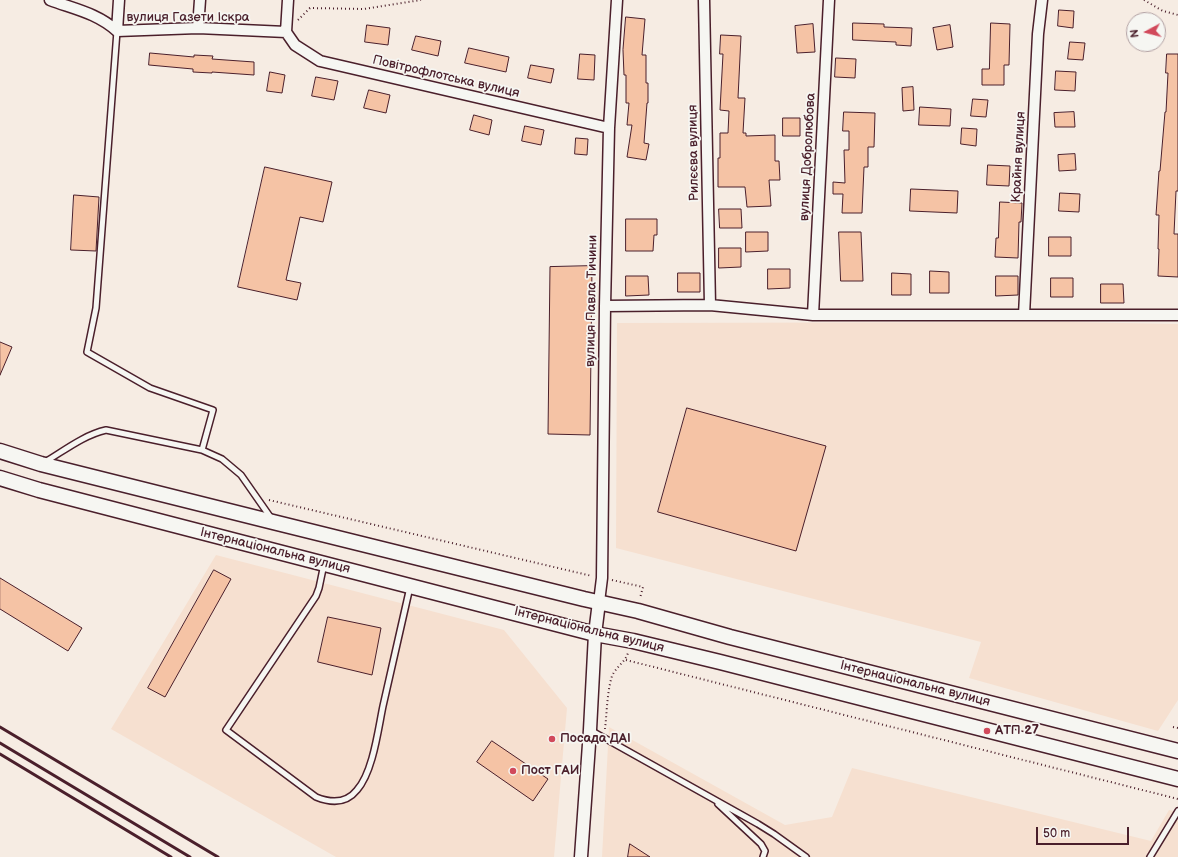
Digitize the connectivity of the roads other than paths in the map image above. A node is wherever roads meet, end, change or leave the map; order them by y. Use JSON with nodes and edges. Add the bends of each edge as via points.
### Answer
{"nodes":[{"id":1,"x":50,"y":0,"type":"edge"},
{"id":2,"x":119,"y":0,"type":"edge"},
{"id":3,"x":200,"y":0,"type":"edge"},
{"id":4,"x":288,"y":0,"type":"edge"},
{"id":5,"x":617,"y":0,"type":"edge"},
{"id":6,"x":704,"y":0,"type":"edge"},
{"id":7,"x":828,"y":0,"type":"edge"},
{"id":8,"x":1042,"y":0,"type":"edge"},
{"id":9,"x":198,"y":28,"type":"junction"},
{"id":10,"x":117,"y":31,"type":"junction"},
{"id":11,"x":286,"y":32,"type":"junction"},
{"id":12,"x":609,"y":128,"type":"junction"},
{"id":13,"x":710,"y":305,"type":"junction"},
{"id":14,"x":605,"y":306,"type":"junction"},
{"id":15,"x":813,"y":315,"type":"junction"},
{"id":16,"x":1024,"y":315,"type":"junction"},
{"id":17,"x":1178,"y":315,"type":"edge"},
{"id":18,"x":202,"y":450,"type":"junction"},
{"id":19,"x":0,"y":451,"type":"edge"},
{"id":20,"x":42,"y":464,"type":"junction"},
{"id":21,"x":0,"y":478,"type":"edge"},
{"id":22,"x":273,"y":522,"type":"junction"},
{"id":23,"x":325,"y":563,"type":"junction"},
{"id":24,"x":410,"y":586,"type":"junction"},
{"id":25,"x":599,"y":602,"type":"junction"},
{"id":26,"x":595,"y":634,"type":"junction"},
{"id":27,"x":590,"y":730,"type":"junction"},
{"id":28,"x":1178,"y":751,"type":"edge"},
{"id":29,"x":1178,"y":779,"type":"edge"},
{"id":30,"x":711,"y":797,"type":"junction"},
{"id":31,"x":1178,"y":811,"type":"edge"},
{"id":32,"x":580,"y":857,"type":"edge"},
{"id":33,"x":763,"y":857,"type":"edge"},
{"id":34,"x":806,"y":857,"type":"edge"},
{"id":35,"x":1150,"y":857,"type":"edge"}],
"edges":[{"from":1,"to":10,"type":"street","name":"вулиця Газети Іскра","via":[[93,15]]},
{"from":2,"to":10,"type":"street"},
{"from":3,"to":9,"type":"street"},
{"from":4,"to":11,"type":"street"},
{"from":5,"to":12,"type":"street","name":"вулиця Павла Тичини"},
{"from":6,"to":13,"type":"street","name":"Рилєєва вулиця"},
{"from":7,"to":15,"type":"street","name":"вулиця Добролюбова"},
{"from":8,"to":16,"type":"street","name":"Крайня вулиця","via":[[1038,34]]},
{"from":9,"to":10,"type":"street","name":"вулиця Газети Іскра"},
{"from":9,"to":11,"type":"street","name":"вулиця Газети Іскра"},
{"from":10,"to":18,"type":"lane","via":[[96,308],[88,352],[150,388],[213,410]]},
{"from":11,"to":12,"type":"street","name":"Повітрофлотська вулиця","via":[[295,45],[320,61]]},
{"from":12,"to":14,"type":"street","name":"вулиця Павла Тичини"},
{"from":13,"to":14,"type":"street"},
{"from":13,"to":15,"type":"street"},
{"from":14,"to":25,"type":"street","name":"вулиця Павла Тичини","via":[[602,578]]},
{"from":15,"to":16,"type":"street"},
{"from":16,"to":17,"type":"street"},
{"from":18,"to":20,"type":"lane","via":[[106,430],[82,439]]},
{"from":18,"to":22,"type":"lane","via":[[233,466]]},
{"from":19,"to":20,"type":"main road","name":"Інтернаціональна вулиця"},
{"from":20,"to":22,"type":"main road","name":"Інтернаціональна вулиця"},
{"from":21,"to":23,"type":"main road","name":"Інтернаціональна вулиця"},
{"from":22,"to":25,"type":"main road","name":"Інтернаціональна вулиця"},
{"from":23,"to":24,"type":"main road","name":"Інтернаціональна вулиця"},
{"from":23,"to":24,"type":"lane","via":[[316,596],[226,730],[324,800],[343,800],[356,792],[363,782],[372,755]]},
{"from":24,"to":26,"type":"main road","name":"Інтернаціональна вулиця"},
{"from":25,"to":26,"type":"street"},
{"from":25,"to":28,"type":"main road","name":"Інтернаціональна вулиця"},
{"from":26,"to":27,"type":"street"},
{"from":26,"to":29,"type":"main road","name":"Інтернаціональна вулиця","via":[[633,641]]},
{"from":27,"to":30,"type":"lane"},
{"from":27,"to":32,"type":"street"},
{"from":30,"to":33,"type":"lane","via":[[761,844],[765,851]]},
{"from":30,"to":34,"type":"lane","via":[[774,834]]},
{"from":31,"to":35,"type":"lane"}]}
